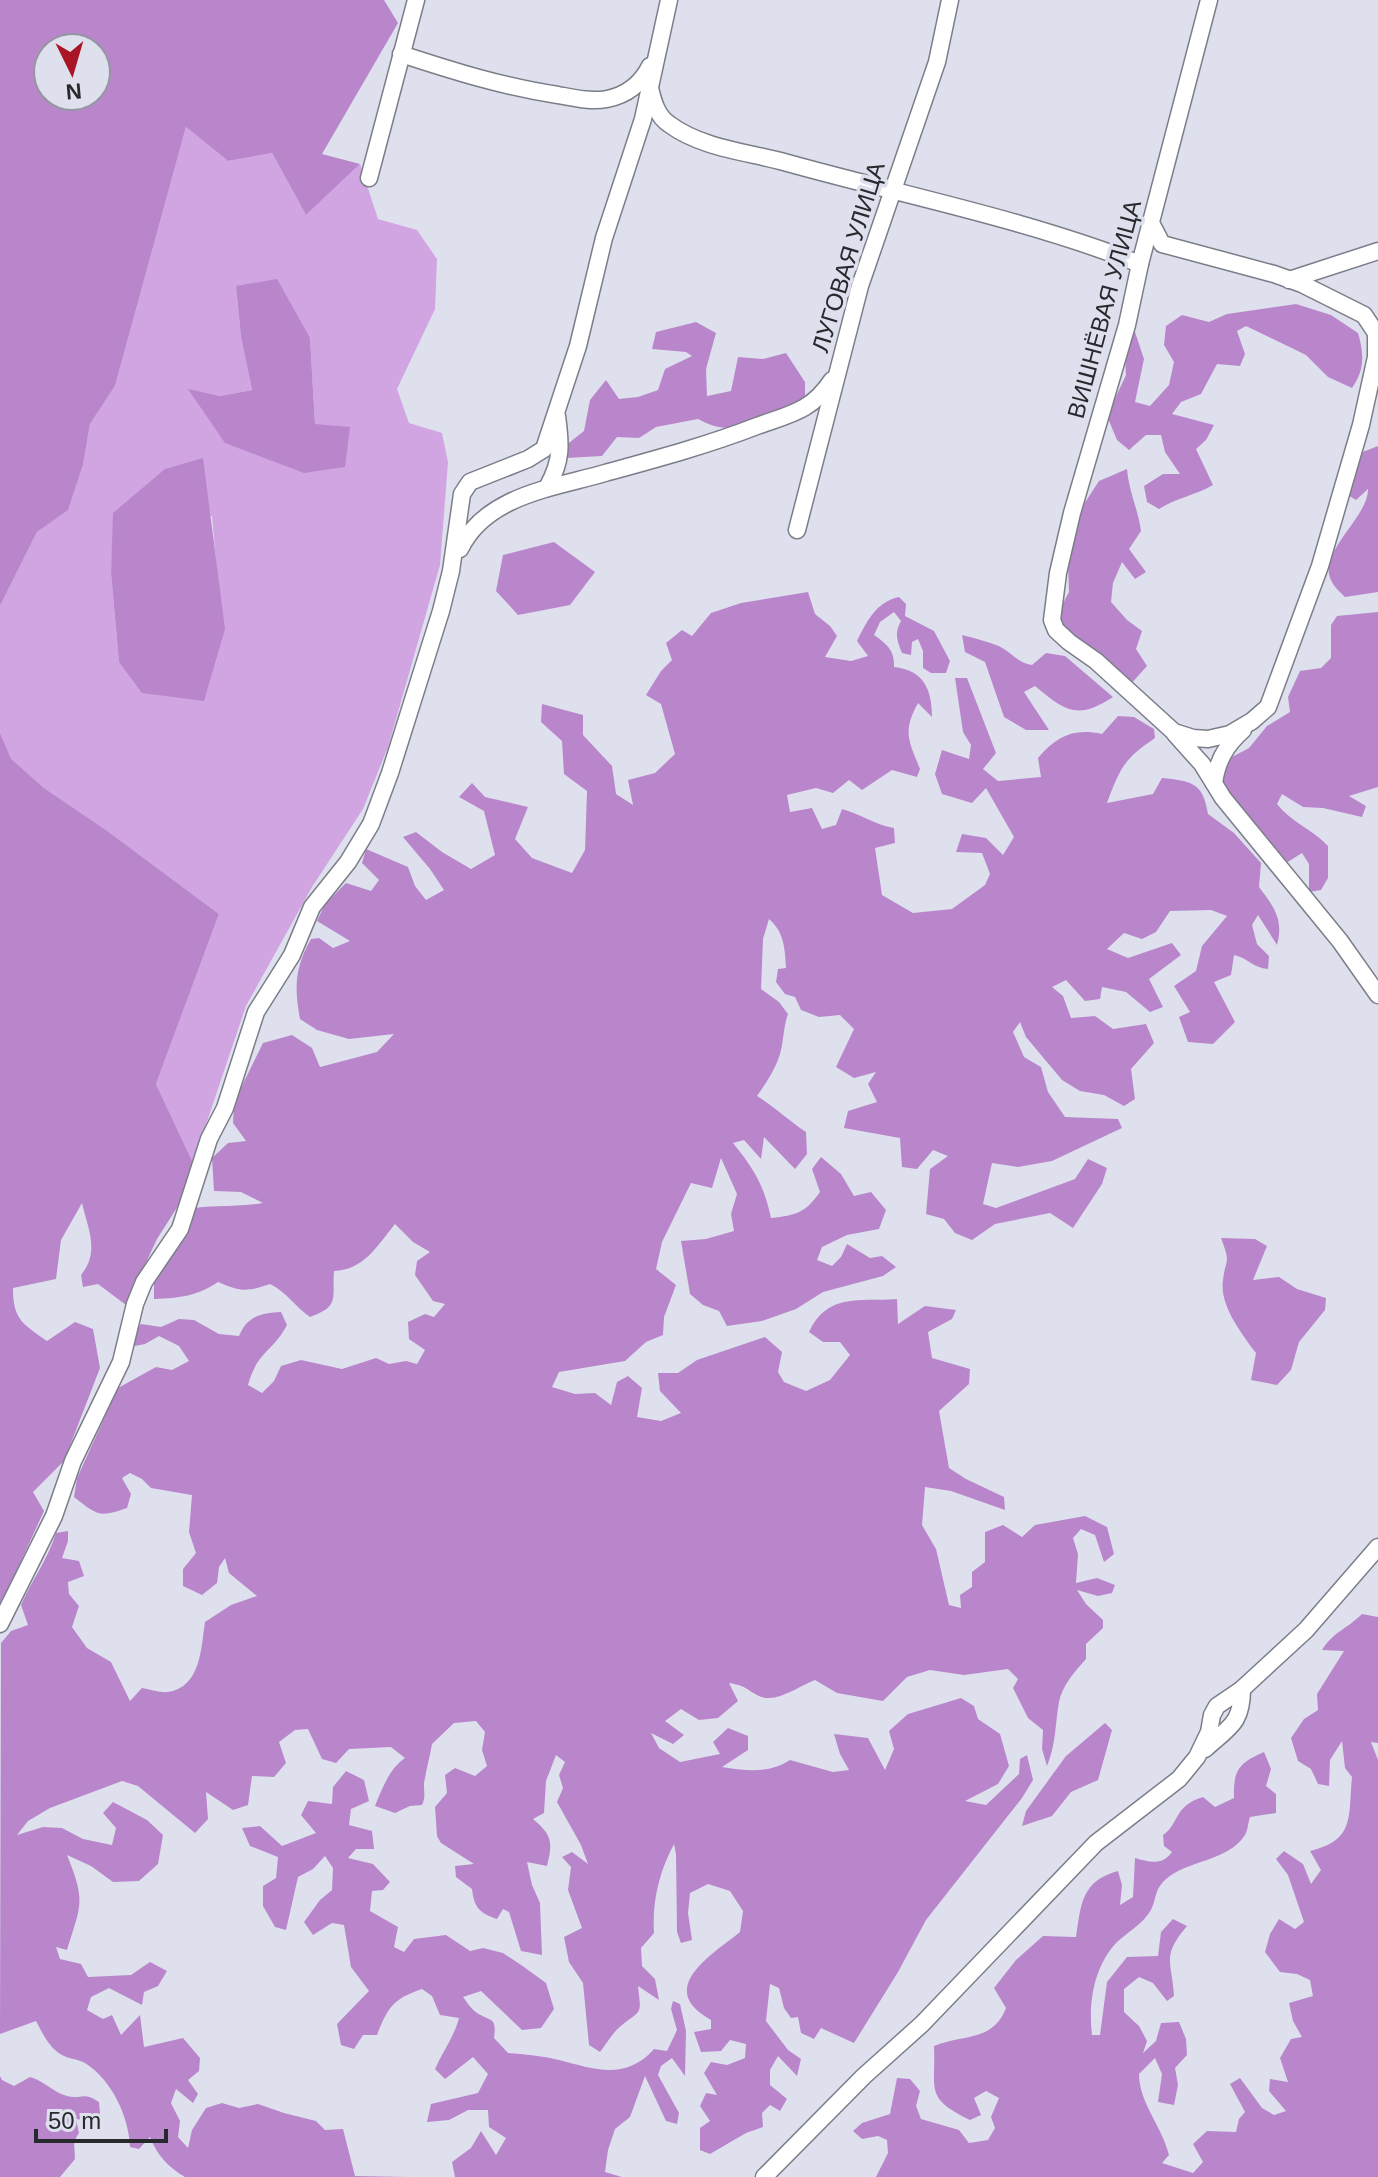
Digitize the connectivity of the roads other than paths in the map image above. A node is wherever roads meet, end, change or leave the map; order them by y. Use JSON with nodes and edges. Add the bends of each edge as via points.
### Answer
{"nodes":[{"id":1,"x":416,"y":0,"type":"edge"},
{"id":2,"x":669,"y":0,"type":"edge"},
{"id":3,"x":950,"y":0,"type":"edge"},
{"id":4,"x":1209,"y":0,"type":"edge"},
{"id":5,"x":401,"y":54,"type":"junction"},
{"id":6,"x":655,"y":54,"type":"junction"},
{"id":7,"x":649,"y":86,"type":"junction"},
{"id":8,"x":369,"y":178,"type":"dead end"},
{"id":9,"x":892,"y":190,"type":"junction"},
{"id":10,"x":1151,"y":223,"type":"junction"},
{"id":11,"x":1378,"y":251,"type":"edge"},
{"id":12,"x":1140,"y":264,"type":"junction"},
{"id":13,"x":1289,"y":280,"type":"junction"},
{"id":14,"x":1377,"y":332,"type":"edge"},
{"id":15,"x":837,"y":372,"type":"junction"},
{"id":16,"x":556,"y":410,"type":"junction"},
{"id":17,"x":548,"y":486,"type":"junction"},
{"id":18,"x":797,"y":530,"type":"dead end"},
{"id":19,"x":451,"y":571,"type":"junction"},
{"id":20,"x":1252,"y":721,"type":"junction"},
{"id":21,"x":1174,"y":732,"type":"junction"},
{"id":22,"x":1214,"y":783,"type":"junction"},
{"id":23,"x":1378,"y":995,"type":"edge"},
{"id":24,"x":1378,"y":1547,"type":"edge"},
{"id":25,"x":0,"y":1624,"type":"edge"},
{"id":26,"x":1242,"y":1689,"type":"junction"},
{"id":27,"x":1197,"y":1757,"type":"junction"},
{"id":28,"x":764,"y":2177,"type":"edge"}],
"edges":[{"from":1,"to":5,"type":"street"},
{"from":2,"to":6,"type":"street"},
{"from":3,"to":9,"type":"street","name":"ЛУГОВАЯ УЛИЦА","via":[[937,62]]},
{"from":4,"to":10,"type":"street","name":"ВИШНЁВАЯ УЛИЦА"},
{"from":5,"to":6,"type":"street","via":[[478,79],[586,100],[608,99],[642,82]]},
{"from":5,"to":8,"type":"street"},
{"from":6,"to":7,"type":"street"},
{"from":7,"to":9,"type":"street","via":[[667,123],[683,132],[721,147]]},
{"from":7,"to":16,"type":"street"},
{"from":9,"to":12,"type":"street"},
{"from":9,"to":15,"type":"street","name":"ЛУГОВАЯ УЛИЦА"},
{"from":10,"to":12,"type":"street","name":"ВИШНЁВАЯ УЛИЦА"},
{"from":10,"to":13,"type":"street","via":[[1162,244],[1174,249]]},
{"from":11,"to":13,"type":"street"},
{"from":12,"to":21,"type":"street","name":"ВИШНЁВАЯ УЛИЦА","via":[[1072,513],[1052,620],[1056,630]]},
{"from":13,"to":14,"type":"street","via":[[1364,315]]},
{"from":14,"to":20,"type":"street","via":[[1361,425],[1320,566],[1276,692]]},
{"from":15,"to":17,"type":"street","via":[[811,405],[797,412],[601,475]]},
{"from":15,"to":18,"type":"street","name":"ЛУГОВАЯ УЛИЦА"},
{"from":16,"to":17,"type":"street","via":[[558,467]]},
{"from":16,"to":19,"type":"street","via":[[544,449],[470,482],[462,494]]},
{"from":17,"to":19,"type":"street","via":[[479,523],[466,536]]},
{"from":19,"to":25,"type":"street","via":[[371,824],[312,907],[292,955],[256,1012],[180,1229],[144,1282],[121,1362]]},
{"from":20,"to":21,"type":"street","via":[[1208,739]]},
{"from":20,"to":22,"type":"street","via":[[1230,743]]},
{"from":21,"to":22,"type":"street"},
{"from":22,"to":23,"type":"street"},
{"from":24,"to":26,"type":"street","via":[[1306,1630]]},
{"from":26,"to":27,"type":"street","via":[[1217,1706]]},
{"from":26,"to":27,"type":"street","via":[[1235,1724]]},
{"from":27,"to":28,"type":"street","via":[[1156,1799],[1096,1843],[922,2024]]}]}
